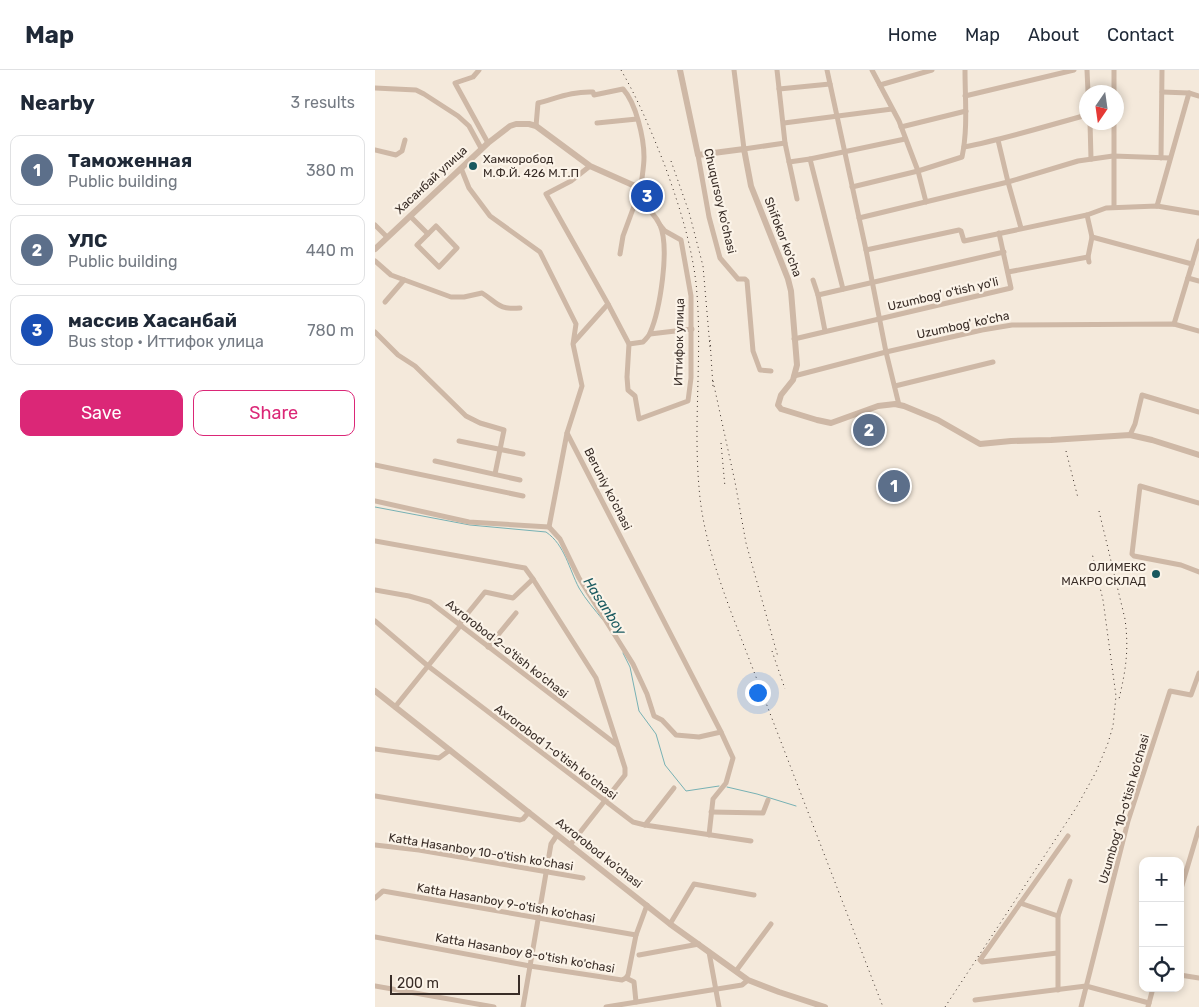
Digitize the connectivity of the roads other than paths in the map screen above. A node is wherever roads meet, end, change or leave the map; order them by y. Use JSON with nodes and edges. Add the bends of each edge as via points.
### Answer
{"nodes":[{"id":1,"x":479,"y":70,"type":"edge"},
{"id":2,"x":680,"y":70,"type":"edge"},
{"id":3,"x":734,"y":70,"type":"edge"},
{"id":4,"x":777,"y":70,"type":"edge"},
{"id":5,"x":827,"y":70,"type":"edge"},
{"id":6,"x":872,"y":70,"type":"edge"},
{"id":7,"x":932,"y":70,"type":"edge"},
{"id":8,"x":965,"y":70,"type":"edge"},
{"id":9,"x":1074,"y":70,"type":"edge"},
{"id":10,"x":1087,"y":70,"type":"edge"},
{"id":11,"x":1114,"y":70,"type":"edge"},
{"id":12,"x":1162,"y":70,"type":"edge"},
{"id":13,"x":830,"y":84,"type":"junction"},
{"id":14,"x":880,"y":85,"type":"junction"},
{"id":15,"x":1088,"y":85,"type":"edge"},
{"id":16,"x":1114,"y":85,"type":"edge"},
{"id":17,"x":375,"y":88,"type":"edge"},
{"id":18,"x":779,"y":90,"type":"junction"},
{"id":19,"x":1162,"y":92,"type":"junction"},
{"id":20,"x":1189,"y":93,"type":"junction"},
{"id":21,"x":965,"y":96,"type":"junction"},
{"id":22,"x":1199,"y":96,"type":"edge"},
{"id":23,"x":892,"y":109,"type":"junction"},
{"id":24,"x":966,"y":111,"type":"junction"},
{"id":25,"x":837,"y":116,"type":"junction"},
{"id":26,"x":1079,"y":118,"type":"edge"},
{"id":27,"x":637,"y":119,"type":"junction"},
{"id":28,"x":597,"y":123,"type":"dead end"},
{"id":29,"x":783,"y":123,"type":"junction"},
{"id":30,"x":536,"y":126,"type":"junction"},
{"id":31,"x":901,"y":127,"type":"junction"},
{"id":32,"x":1090,"y":130,"type":"edge"},
{"id":33,"x":1114,"y":130,"type":"edge"},
{"id":34,"x":905,"y":139,"type":"junction"},
{"id":35,"x":405,"y":140,"type":"dead end"},
{"id":36,"x":998,"y":140,"type":"junction"},
{"id":37,"x":488,"y":143,"type":"junction"},
{"id":38,"x":785,"y":143,"type":"junction"},
{"id":39,"x":964,"y":147,"type":"junction"},
{"id":40,"x":481,"y":148,"type":"junction"},
{"id":41,"x":745,"y":148,"type":"junction"},
{"id":42,"x":375,"y":150,"type":"edge"},
{"id":43,"x":845,"y":152,"type":"junction"},
{"id":44,"x":698,"y":155,"type":"junction"},
{"id":45,"x":1113,"y":156,"type":"junction"},
{"id":46,"x":1161,"y":158,"type":"junction"},
{"id":47,"x":1170,"y":158,"type":"junction"},
{"id":48,"x":810,"y":159,"type":"junction"},
{"id":49,"x":1091,"y":159,"type":"junction"},
{"id":50,"x":789,"y":162,"type":"junction"},
{"id":51,"x":590,"y":166,"type":"junction"},
{"id":52,"x":461,"y":168,"type":"junction"},
{"id":53,"x":918,"y":171,"type":"junction"},
{"id":54,"x":1008,"y":182,"type":"junction"},
{"id":55,"x":638,"y":186,"type":"junction"},
{"id":56,"x":853,"y":188,"type":"junction"},
{"id":57,"x":637,"y":198,"type":"junction"},
{"id":58,"x":797,"y":199,"type":"dead end"},
{"id":59,"x":926,"y":202,"type":"junction"},
{"id":60,"x":1157,"y":206,"type":"junction"},
{"id":61,"x":1113,"y":207,"type":"junction"},
{"id":62,"x":1199,"y":213,"type":"edge"},
{"id":63,"x":1087,"y":214,"type":"junction"},
{"id":64,"x":410,"y":216,"type":"junction"},
{"id":65,"x":859,"y":218,"type":"junction"},
{"id":66,"x":375,"y":225,"type":"edge"},
{"id":67,"x":659,"y":225,"type":"junction"},
{"id":68,"x":1021,"y":228,"type":"junction"},
{"id":69,"x":999,"y":232,"type":"junction"},
{"id":70,"x":428,"y":234,"type":"junction"},
{"id":71,"x":387,"y":237,"type":"junction"},
{"id":72,"x":1092,"y":237,"type":"junction"},
{"id":73,"x":1199,"y":241,"type":"edge"},
{"id":74,"x":375,"y":248,"type":"edge"},
{"id":75,"x":866,"y":250,"type":"junction"},
{"id":76,"x":1004,"y":252,"type":"junction"},
{"id":77,"x":620,"y":254,"type":"dead end"},
{"id":78,"x":375,"y":261,"type":"edge"},
{"id":79,"x":1192,"y":264,"type":"junction"},
{"id":80,"x":1008,"y":272,"type":"junction"},
{"id":81,"x":1188,"y":278,"type":"junction"},
{"id":82,"x":405,"y":280,"type":"junction"},
{"id":83,"x":813,"y":280,"type":"dead end"},
{"id":84,"x":1199,"y":281,"type":"edge"},
{"id":85,"x":872,"y":284,"type":"junction"},
{"id":86,"x":843,"y":289,"type":"junction"},
{"id":87,"x":818,"y":295,"type":"junction"},
{"id":88,"x":385,"y":302,"type":"dead end"},
{"id":89,"x":608,"y":304,"type":"junction"},
{"id":90,"x":520,"y":308,"type":"dead end"},
{"id":91,"x":879,"y":319,"type":"junction"},
{"id":92,"x":1174,"y":324,"type":"junction"},
{"id":93,"x":692,"y":329,"type":"junction"},
{"id":94,"x":1199,"y":330,"type":"edge"},
{"id":95,"x":375,"y":332,"type":"edge"},
{"id":96,"x":825,"y":332,"type":"junction"},
{"id":97,"x":650,"y":334,"type":"junction"},
{"id":98,"x":794,"y":339,"type":"junction"},
{"id":99,"x":573,"y":344,"type":"junction"},
{"id":100,"x":629,"y":344,"type":"junction"},
{"id":101,"x":886,"y":352,"type":"junction"},
{"id":102,"x":993,"y":362,"type":"dead end"},
{"id":103,"x":771,"y":371,"type":"dead end"},
{"id":104,"x":795,"y":376,"type":"junction"},
{"id":105,"x":895,"y":386,"type":"junction"},
{"id":106,"x":899,"y":405,"type":"junction"},
{"id":107,"x":1199,"y":412,"type":"edge"},
{"id":108,"x":567,"y":432,"type":"junction"},
{"id":109,"x":1130,"y":435,"type":"junction"},
{"id":110,"x":459,"y":441,"type":"dead end"},
{"id":111,"x":500,"y":449,"type":"junction"},
{"id":112,"x":523,"y":454,"type":"dead end"},
{"id":113,"x":1199,"y":455,"type":"edge"},
{"id":114,"x":435,"y":461,"type":"dead end"},
{"id":115,"x":375,"y":465,"type":"edge"},
{"id":116,"x":495,"y":474,"type":"junction"},
{"id":117,"x":520,"y":480,"type":"dead end"},
{"id":118,"x":523,"y":496,"type":"dead end"},
{"id":119,"x":375,"y":501,"type":"edge"},
{"id":120,"x":1199,"y":503,"type":"edge"},
{"id":121,"x":549,"y":527,"type":"junction"},
{"id":122,"x":375,"y":541,"type":"edge"},
{"id":123,"x":1199,"y":572,"type":"edge"},
{"id":124,"x":533,"y":579,"type":"junction"},
{"id":125,"x":375,"y":590,"type":"edge"},
{"id":126,"x":516,"y":613,"type":"dead end"},
{"id":127,"x":375,"y":621,"type":"edge"},
{"id":128,"x":460,"y":624,"type":"junction"},
{"id":129,"x":488,"y":647,"type":"junction"},
{"id":130,"x":428,"y":666,"type":"junction"},
{"id":131,"x":1199,"y":673,"type":"edge"},
{"id":132,"x":375,"y":691,"type":"edge"},
{"id":133,"x":395,"y":707,"type":"junction"},
{"id":134,"x":721,"y":732,"type":"junction"},
{"id":135,"x":617,"y":746,"type":"junction"},
{"id":136,"x":375,"y":749,"type":"edge"},
{"id":137,"x":450,"y":750,"type":"junction"},
{"id":138,"x":674,"y":788,"type":"dead end"},
{"id":139,"x":375,"y":796,"type":"edge"},
{"id":140,"x":768,"y":800,"type":"dead end"},
{"id":141,"x":604,"y":801,"type":"junction"},
{"id":142,"x":529,"y":812,"type":"junction"},
{"id":143,"x":711,"y":812,"type":"junction"},
{"id":144,"x":645,"y":825,"type":"junction"},
{"id":145,"x":1199,"y":828,"type":"edge"},
{"id":146,"x":557,"y":835,"type":"junction"},
{"id":147,"x":709,"y":835,"type":"junction"},
{"id":148,"x":1069,"y":836,"type":"dead end"},
{"id":149,"x":751,"y":842,"type":"dead end"},
{"id":150,"x":375,"y":845,"type":"edge"},
{"id":151,"x":570,"y":845,"type":"junction"},
{"id":152,"x":546,"y":873,"type":"junction"},
{"id":153,"x":583,"y":878,"type":"dead end"},
{"id":154,"x":1184,"y":879,"type":"edge"},
{"id":155,"x":1070,"y":881,"type":"dead end"},
{"id":156,"x":754,"y":895,"type":"dead end"},
{"id":157,"x":375,"y":898,"type":"edge"},
{"id":158,"x":1020,"y":902,"type":"junction"},
{"id":159,"x":647,"y":905,"type":"junction"},
{"id":160,"x":1058,"y":916,"type":"junction"},
{"id":161,"x":538,"y":919,"type":"junction"},
{"id":162,"x":670,"y":924,"type":"junction"},
{"id":163,"x":771,"y":924,"type":"dead end"},
{"id":164,"x":636,"y":935,"type":"junction"},
{"id":165,"x":375,"y":937,"type":"edge"},
{"id":166,"x":699,"y":944,"type":"junction"},
{"id":167,"x":709,"y":952,"type":"junction"},
{"id":168,"x":1057,"y":953,"type":"junction"},
{"id":169,"x":639,"y":955,"type":"dead end"},
{"id":170,"x":530,"y":966,"type":"junction"},
{"id":171,"x":736,"y":971,"type":"junction"},
{"id":172,"x":1184,"y":976,"type":"edge"},
{"id":173,"x":626,"y":978,"type":"junction"},
{"id":174,"x":1199,"y":978,"type":"edge"},
{"id":175,"x":748,"y":980,"type":"junction"},
{"id":176,"x":375,"y":986,"type":"edge"},
{"id":177,"x":1086,"y":986,"type":"junction"},
{"id":178,"x":716,"y":990,"type":"junction"},
{"id":179,"x":1058,"y":990,"type":"junction"},
{"id":180,"x":1152,"y":992,"type":"edge"},
{"id":181,"x":975,"y":1000,"type":"dead end"},
{"id":182,"x":636,"y":1002,"type":"junction"},
{"id":183,"x":1148,"y":1005,"type":"edge"},
{"id":184,"x":494,"y":1007,"type":"edge"},
{"id":185,"x":523,"y":1007,"type":"edge"},
{"id":186,"x":606,"y":1007,"type":"edge"},
{"id":187,"x":719,"y":1007,"type":"edge"},
{"id":188,"x":825,"y":1007,"type":"edge"},
{"id":189,"x":1081,"y":1007,"type":"edge"}],
"edges":[{"from":1,"to":37,"type":"street","via":[[473,77],[455,83]]},
{"from":2,"to":44,"type":"street","name":"Chuqursoy ko'chasi"},
{"from":3,"to":41,"type":"street"},
{"from":4,"to":18,"type":"street"},
{"from":5,"to":13,"type":"street"},
{"from":6,"to":14,"type":"street"},
{"from":7,"to":14,"type":"street"},
{"from":8,"to":21,"type":"street"},
{"from":9,"to":21,"type":"street"},
{"from":10,"to":15,"type":"street"},
{"from":11,"to":16,"type":"street"},
{"from":12,"to":19,"type":"street"},
{"from":13,"to":18,"type":"street"},
{"from":13,"to":25,"type":"street"},
{"from":14,"to":23,"type":"street"},
{"from":17,"to":40,"type":"street","via":[[416,90],[424,94],[469,126]]},
{"from":18,"to":29,"type":"street"},
{"from":19,"to":20,"type":"street"},
{"from":19,"to":46,"type":"street"},
{"from":20,"to":22,"type":"street"},
{"from":20,"to":47,"type":"street"},
{"from":21,"to":24,"type":"street"},
{"from":23,"to":25,"type":"street"},
{"from":23,"to":31,"type":"street"},
{"from":24,"to":31,"type":"street"},
{"from":24,"to":39,"type":"street"},
{"from":25,"to":29,"type":"street"},
{"from":25,"to":43,"type":"street"},
{"from":26,"to":36,"type":"street"},
{"from":27,"to":28,"type":"street"},
{"from":27,"to":30,"type":"street","via":[[623,89],[594,96],[593,92],[577,91],[538,102]]},
{"from":27,"to":55,"type":"street","via":[[644,156]]},
{"from":29,"to":38,"type":"street"},
{"from":30,"to":37,"type":"street","via":[[510,126]]},
{"from":30,"to":51,"type":"street"},
{"from":31,"to":34,"type":"street"},
{"from":32,"to":49,"type":"street"},
{"from":33,"to":45,"type":"street"},
{"from":34,"to":43,"type":"street"},
{"from":34,"to":53,"type":"street"},
{"from":35,"to":42,"type":"street","via":[[396,155]]},
{"from":36,"to":39,"type":"street"},
{"from":36,"to":54,"type":"street"},
{"from":37,"to":40,"type":"street"},
{"from":38,"to":41,"type":"street"},
{"from":38,"to":50,"type":"street"},
{"from":39,"to":53,"type":"street","via":[[962,157]]},
{"from":40,"to":52,"type":"street","name":"Хасанбай улица"},
{"from":41,"to":44,"type":"street"},
{"from":41,"to":98,"type":"street","name":"Shifokor ko'cha","via":[[751,186],[788,279]]},
{"from":43,"to":48,"type":"street"},
{"from":43,"to":56,"type":"street"},
{"from":44,"to":103,"type":"street","name":"Chuqursoy ko'chasi","via":[[720,258],[737,279],[747,280],[753,351],[760,370]]},
{"from":45,"to":46,"type":"street"},
{"from":45,"to":49,"type":"street"},
{"from":45,"to":61,"type":"street"},
{"from":46,"to":47,"type":"street"},
{"from":47,"to":60,"type":"street"},
{"from":48,"to":50,"type":"street"},
{"from":48,"to":86,"type":"street"},
{"from":49,"to":54,"type":"street"},
{"from":50,"to":58,"type":"street"},
{"from":51,"to":55,"type":"street"},
{"from":51,"to":89,"type":"street","via":[[546,194]]},
{"from":52,"to":64,"type":"street","name":"Хасанбай улица"},
{"from":52,"to":99,"type":"street","via":[[469,188],[490,216],[540,252],[576,324]]},
{"from":53,"to":56,"type":"street"},
{"from":53,"to":59,"type":"street"},
{"from":54,"to":59,"type":"street"},
{"from":54,"to":68,"type":"street"},
{"from":55,"to":57,"type":"street"},
{"from":56,"to":65,"type":"street"},
{"from":57,"to":67,"type":"street","name":"Иттифок улица"},
{"from":57,"to":77,"type":"street"},
{"from":59,"to":65,"type":"street"},
{"from":60,"to":61,"type":"street"},
{"from":60,"to":62,"type":"street"},
{"from":61,"to":63,"type":"street"},
{"from":63,"to":68,"type":"street"},
{"from":63,"to":72,"type":"street"},
{"from":64,"to":70,"type":"street"},
{"from":64,"to":71,"type":"street","name":"Хасанбай улица"},
{"from":65,"to":75,"type":"street"},
{"from":66,"to":71,"type":"street"},
{"from":67,"to":93,"type":"street","name":"Иттифок улица","via":[[681,240],[691,296]]},
{"from":67,"to":97,"type":"street","name":"Иттифок улица","via":[[664,263]]},
{"from":68,"to":69,"type":"street"},
{"from":69,"to":75,"type":"street","via":[[964,241],[959,230]]},
{"from":69,"to":76,"type":"street"},
{"from":70,"to":70,"type":"street","via":[[436,226],[457,248],[439,267],[417,245]]},
{"from":71,"to":74,"type":"street","name":"Хасанбай улица"},
{"from":72,"to":79,"type":"street"},
{"from":72,"to":80,"type":"street","via":[[1089,260]]},
{"from":73,"to":79,"type":"street"},
{"from":75,"to":85,"type":"street"},
{"from":76,"to":80,"type":"street"},
{"from":76,"to":85,"type":"street"},
{"from":78,"to":82,"type":"street","via":[[391,275]]},
{"from":79,"to":81,"type":"street"},
{"from":80,"to":91,"type":"street","name":"Uzumbog' o'tish yo'li","via":[[1011,288]]},
{"from":81,"to":84,"type":"street"},
{"from":81,"to":92,"type":"street"},
{"from":82,"to":88,"type":"street"},
{"from":82,"to":90,"type":"street","via":[[451,297],[482,292],[498,306]]},
{"from":83,"to":87,"type":"street"},
{"from":85,"to":86,"type":"street"},
{"from":85,"to":91,"type":"street"},
{"from":86,"to":87,"type":"street"},
{"from":87,"to":96,"type":"street"},
{"from":89,"to":99,"type":"street"},
{"from":89,"to":100,"type":"street"},
{"from":91,"to":96,"type":"street","name":"Uzumbog' o'tish yo'li"},
{"from":91,"to":101,"type":"street"},
{"from":92,"to":94,"type":"street","name":"Uzumbog' ko'cha"},
{"from":92,"to":101,"type":"street","name":"Uzumbog' ko'cha","via":[[1019,324]]},
{"from":93,"to":97,"type":"street"},
{"from":93,"to":100,"type":"street","name":"Иттифок улица","via":[[688,401],[639,419],[635,396],[628,390]]},
{"from":95,"to":111,"type":"street","via":[[466,416],[504,430]]},
{"from":96,"to":98,"type":"street","name":"Uzumbog' o'tish yo'li"},
{"from":97,"to":100,"type":"street","via":[[643,342]]},
{"from":98,"to":104,"type":"street","name":"Shifokor ko'cha"},
{"from":99,"to":108,"type":"street","via":[[582,386]]},
{"from":101,"to":104,"type":"street","name":"Uzumbog' ko'cha"},
{"from":101,"to":105,"type":"street"},
{"from":102,"to":105,"type":"street"},
{"from":104,"to":106,"type":"street","via":[[778,403],[781,409],[826,422],[838,421],[878,406]]},
{"from":105,"to":106,"type":"street"},
{"from":106,"to":109,"type":"street","via":[[938,420],[978,444]]},
{"from":107,"to":109,"type":"street","via":[[1142,394]]},
{"from":108,"to":121,"type":"street"},
{"from":108,"to":134,"type":"street","name":"Beruniy ko'chasi"},
{"from":109,"to":113,"type":"street"},
{"from":110,"to":111,"type":"street"},
{"from":111,"to":112,"type":"street"},
{"from":111,"to":116,"type":"street"},
{"from":114,"to":116,"type":"street"},
{"from":115,"to":118,"type":"street"},
{"from":116,"to":117,"type":"street"},
{"from":119,"to":121,"type":"street","via":[[469,522]]},
{"from":120,"to":123,"type":"street","via":[[1140,486],[1132,554]]},
{"from":121,"to":134,"type":"street","via":[[560,539],[579,578],[633,664],[654,716],[676,735],[699,737]]},
{"from":122,"to":124,"type":"street","via":[[525,568]]},
{"from":124,"to":128,"type":"street","via":[[513,598],[485,592]]},
{"from":124,"to":135,"type":"street","via":[[596,678]]},
{"from":125,"to":128,"type":"street","name":"Axrorobod 2-o'tish ko'chasi","via":[[430,602]]},
{"from":126,"to":129,"type":"street"},
{"from":127,"to":130,"type":"street","name":"Axrorobod 1-o'tish ko'chasi"},
{"from":128,"to":129,"type":"street","name":"Axrorobod 2-o'tish ko'chasi"},
{"from":128,"to":130,"type":"street"},
{"from":129,"to":135,"type":"street","name":"Axrorobod 2-o'tish ko'chasi"},
{"from":130,"to":133,"type":"street"},
{"from":130,"to":141,"type":"street","name":"Axrorobod 1-o'tish ko'chasi"},
{"from":131,"to":177,"type":"street","name":"Uzumbog' 10-o'tish ko'chasi","via":[[1191,695],[1170,691],[1128,821]]},
{"from":132,"to":133,"type":"street","name":"Axrorobod ko'chasi"},
{"from":133,"to":137,"type":"street","name":"Axrorobod ko'chasi"},
{"from":134,"to":143,"type":"street","name":"Beruniy ko'chasi","via":[[733,758],[726,783],[713,799]]},
{"from":135,"to":141,"type":"street","via":[[625,775]]},
{"from":136,"to":137,"type":"street","via":[[439,758]]},
{"from":137,"to":142,"type":"street","name":"Axrorobod ko'chasi"},
{"from":138,"to":144,"type":"street"},
{"from":139,"to":142,"type":"street","via":[[520,820]]},
{"from":140,"to":143,"type":"street","via":[[763,814]]},
{"from":141,"to":144,"type":"street","name":"Axrorobod 1-o'tish ko'chasi","via":[[633,822]]},
{"from":141,"to":151,"type":"street"},
{"from":142,"to":146,"type":"street","name":"Axrorobod ko'chasi"},
{"from":143,"to":147,"type":"street","name":"Beruniy ko'chasi"},
{"from":144,"to":147,"type":"street","name":"Axrorobod 1-o'tish ko'chasi"},
{"from":145,"to":154,"type":"street"},
{"from":146,"to":151,"type":"street","name":"Axrorobod ko'chasi"},
{"from":146,"to":152,"type":"street","via":[[551,844]]},
{"from":147,"to":149,"type":"street","name":"Axrorobod 1-o'tish ko'chasi"},
{"from":148,"to":158,"type":"street"},
{"from":150,"to":152,"type":"street","name":"Katta Hasanboy 10-o'tish ko'chasi"},
{"from":151,"to":159,"type":"street","name":"Axrorobod ko'chasi"},
{"from":152,"to":153,"type":"street","name":"Katta Hasanboy 10-o'tish ko'chasi"},
{"from":152,"to":161,"type":"street"},
{"from":155,"to":160,"type":"street"},
{"from":156,"to":162,"type":"street","via":[[694,884]]},
{"from":157,"to":161,"type":"street","name":"Katta Hasanboy 9-o'tish ko'chasi","via":[[383,891]]},
{"from":158,"to":160,"type":"street"},
{"from":158,"to":168,"type":"street","via":[[980,961]]},
{"from":159,"to":162,"type":"street","name":"Axrorobod ko'chasi"},
{"from":159,"to":164,"type":"street","name":"Katta Hasanboy 8-o'tish ko'chasi"},
{"from":160,"to":168,"type":"street"},
{"from":161,"to":164,"type":"street","name":"Katta Hasanboy 9-o'tish ko'chasi"},
{"from":161,"to":170,"type":"street"},
{"from":162,"to":166,"type":"street","name":"Axrorobod ko'chasi"},
{"from":163,"to":171,"type":"street"},
{"from":164,"to":173,"type":"street","name":"Katta Hasanboy 8-o'tish ko'chasi"},
{"from":165,"to":170,"type":"street","name":"Katta Hasanboy 8-o'tish ko'chasi"},
{"from":166,"to":167,"type":"street","name":"Axrorobod ko'chasi"},
{"from":166,"to":169,"type":"street"},
{"from":167,"to":171,"type":"street","name":"Axrorobod ko'chasi"},
{"from":167,"to":178,"type":"street"},
{"from":168,"to":179,"type":"street"},
{"from":170,"to":173,"type":"street","name":"Katta Hasanboy 8-o'tish ko'chasi"},
{"from":170,"to":185,"type":"street"},
{"from":171,"to":175,"type":"street","name":"Axrorobod ko'chasi"},
{"from":172,"to":174,"type":"street"},
{"from":173,"to":182,"type":"street","via":[[634,982]]},
{"from":175,"to":178,"type":"street","via":[[742,985]]},
{"from":175,"to":188,"type":"street","name":"Axrorobod ko'chasi"},
{"from":176,"to":184,"type":"street"},
{"from":177,"to":179,"type":"street"},
{"from":177,"to":183,"type":"street"},
{"from":177,"to":189,"type":"street","name":"Uzumbog' 10-o'tish ko'chasi"},
{"from":178,"to":182,"type":"street"},
{"from":178,"to":187,"type":"street"},
{"from":179,"to":181,"type":"street"},
{"from":180,"to":183,"type":"street"},
{"from":182,"to":186,"type":"street"}]}
